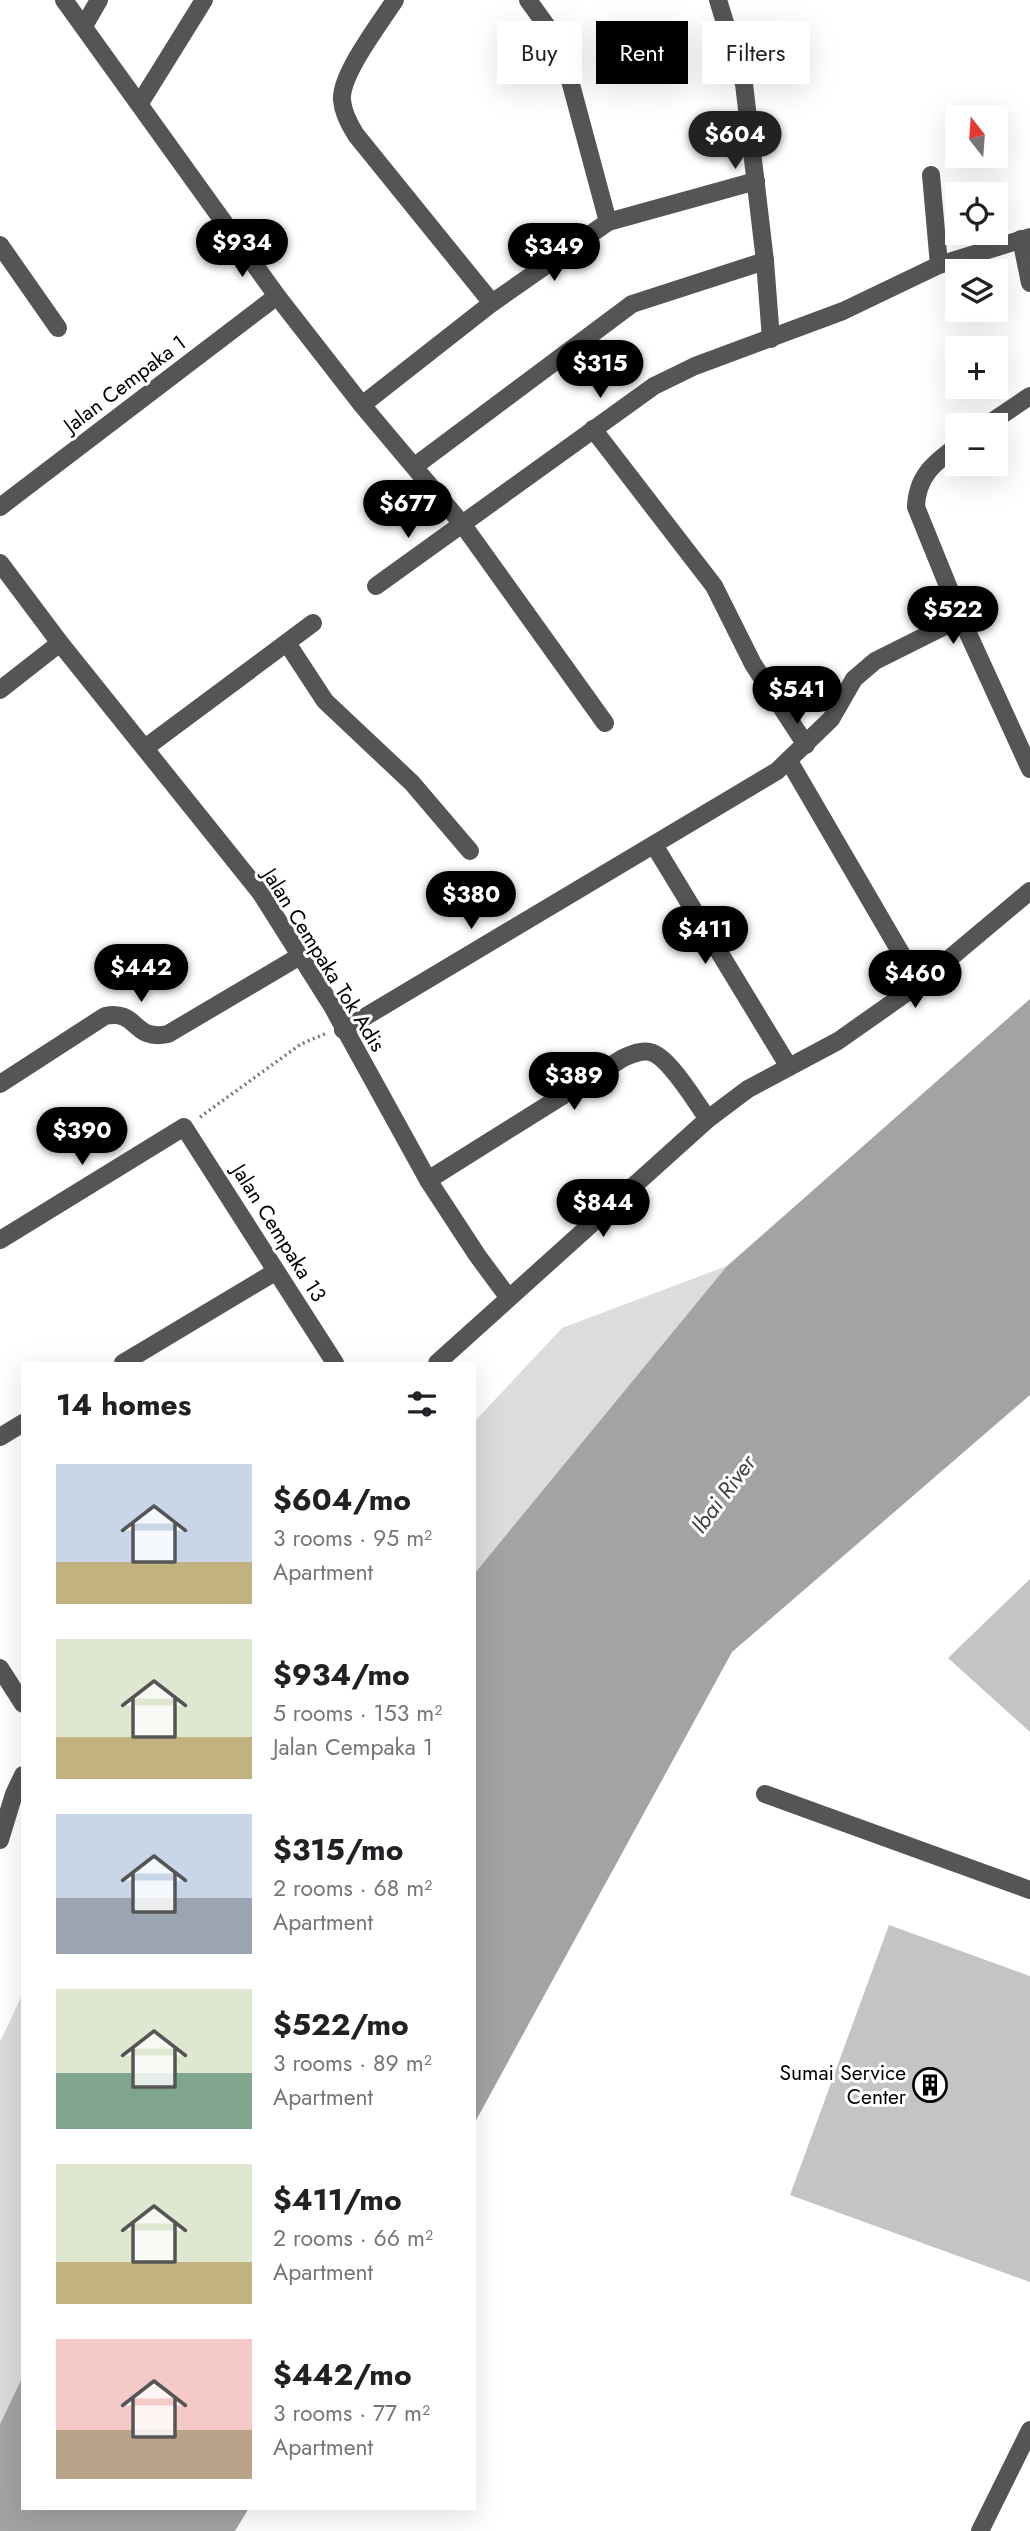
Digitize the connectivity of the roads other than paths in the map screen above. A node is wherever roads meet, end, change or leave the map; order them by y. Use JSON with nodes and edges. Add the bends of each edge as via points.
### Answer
{"nodes":[{"id":1,"x":64,"y":0,"type":"edge"},
{"id":2,"x":99,"y":0,"type":"edge"},
{"id":3,"x":204,"y":0,"type":"edge"},
{"id":4,"x":394,"y":0,"type":"edge"},
{"id":5,"x":528,"y":0,"type":"edge"},
{"id":6,"x":719,"y":0,"type":"edge"},
{"id":7,"x":84,"y":26,"type":"junction"},
{"id":8,"x":140,"y":103,"type":"junction"},
{"id":9,"x":931,"y":175,"type":"dead end"},
{"id":10,"x":756,"y":181,"type":"junction"},
{"id":11,"x":608,"y":222,"type":"junction"},
{"id":12,"x":1026,"y":238,"type":"edge"},
{"id":13,"x":0,"y":245,"type":"edge"},
{"id":14,"x":765,"y":261,"type":"junction"},
{"id":15,"x":939,"y":265,"type":"junction"},
{"id":16,"x":1030,"y":283,"type":"edge"},
{"id":17,"x":277,"y":296,"type":"junction"},
{"id":18,"x":492,"y":303,"type":"junction"},
{"id":19,"x":58,"y":328,"type":"dead end"},
{"id":20,"x":771,"y":339,"type":"junction"},
{"id":21,"x":1030,"y":396,"type":"edge"},
{"id":22,"x":362,"y":405,"type":"junction"},
{"id":23,"x":1005,"y":413,"type":"edge"},
{"id":24,"x":593,"y":429,"type":"junction"},
{"id":25,"x":945,"y":455,"type":"edge"},
{"id":26,"x":415,"y":466,"type":"junction"},
{"id":27,"x":0,"y":507,"type":"edge"},
{"id":28,"x":463,"y":525,"type":"junction"},
{"id":29,"x":0,"y":563,"type":"edge"},
{"id":30,"x":376,"y":586,"type":"dead end"},
{"id":31,"x":961,"y":618,"type":"junction"},
{"id":32,"x":313,"y":623,"type":"dead end"},
{"id":33,"x":60,"y":643,"type":"junction"},
{"id":34,"x":286,"y":643,"type":"junction"},
{"id":35,"x":0,"y":690,"type":"edge"},
{"id":36,"x":605,"y":723,"type":"dead end"},
{"id":37,"x":806,"y":745,"type":"junction"},
{"id":38,"x":145,"y":748,"type":"junction"},
{"id":39,"x":789,"y":761,"type":"junction"},
{"id":40,"x":1030,"y":769,"type":"edge"},
{"id":41,"x":654,"y":845,"type":"junction"},
{"id":42,"x":470,"y":852,"type":"dead end"},
{"id":43,"x":1030,"y":891,"type":"edge"},
{"id":44,"x":300,"y":956,"type":"junction"},
{"id":45,"x":919,"y":984,"type":"junction"},
{"id":46,"x":343,"y":1030,"type":"junction"},
{"id":47,"x":789,"y":1067,"type":"junction"},
{"id":48,"x":0,"y":1084,"type":"edge"},
{"id":49,"x":708,"y":1119,"type":"junction"},
{"id":50,"x":428,"y":1180,"type":"junction"},
{"id":51,"x":0,"y":1240,"type":"edge"},
{"id":52,"x":275,"y":1272,"type":"junction"},
{"id":53,"x":508,"y":1297,"type":"junction"},
{"id":54,"x":125,"y":1362,"type":"edge"},
{"id":55,"x":334,"y":1362,"type":"edge"},
{"id":56,"x":438,"y":1362,"type":"edge"},
{"id":57,"x":21,"y":1424,"type":"edge"},
{"id":58,"x":0,"y":1437,"type":"edge"},
{"id":59,"x":0,"y":1668,"type":"edge"},
{"id":60,"x":21,"y":1701,"type":"edge"},
{"id":61,"x":21,"y":1779,"type":"edge"},
{"id":62,"x":765,"y":1794,"type":"dead end"},
{"id":63,"x":0,"y":1840,"type":"edge"},
{"id":64,"x":1030,"y":1890,"type":"edge"},
{"id":65,"x":1030,"y":2430,"type":"edge"},
{"id":66,"x":980,"y":2531,"type":"edge"}],
"edges":[{"from":1,"to":7,"type":"street"},
{"from":2,"to":7,"type":"street"},
{"from":3,"to":8,"type":"street"},
{"from":4,"to":18,"type":"street","via":[[344,81],[345,114],[356,135]]},
{"from":5,"to":11,"type":"street","via":[[565,62]]},
{"from":6,"to":10,"type":"street","via":[[744,84]]},
{"from":7,"to":8,"type":"street"},
{"from":8,"to":17,"type":"street"},
{"from":9,"to":15,"type":"street"},
{"from":10,"to":11,"type":"street"},
{"from":10,"to":14,"type":"street"},
{"from":11,"to":18,"type":"street"},
{"from":12,"to":15,"type":"street"},
{"from":12,"to":16,"type":"street"},
{"from":13,"to":19,"type":"street"},
{"from":14,"to":20,"type":"street"},
{"from":14,"to":26,"type":"street","via":[[632,304]]},
{"from":15,"to":20,"type":"street"},
{"from":17,"to":22,"type":"street"},
{"from":17,"to":27,"type":"street","name":"Jalan Cempaka 1"},
{"from":18,"to":22,"type":"street"},
{"from":20,"to":24,"type":"street","via":[[654,386]]},
{"from":21,"to":23,"type":"street"},
{"from":22,"to":26,"type":"street"},
{"from":24,"to":28,"type":"street"},
{"from":24,"to":37,"type":"street","via":[[713,586],[753,664]]},
{"from":25,"to":31,"type":"street","via":[[924,476],[916,491],[916,507]]},
{"from":26,"to":28,"type":"street"},
{"from":28,"to":30,"type":"street"},
{"from":28,"to":36,"type":"street"},
{"from":29,"to":33,"type":"street","name":"Jalan Cempaka Tok Adis"},
{"from":31,"to":37,"type":"street","via":[[875,661],[854,679],[831,719]]},
{"from":31,"to":40,"type":"street"},
{"from":32,"to":34,"type":"street"},
{"from":33,"to":35,"type":"street"},
{"from":33,"to":38,"type":"street","name":"Jalan Cempaka Tok Adis"},
{"from":34,"to":38,"type":"street"},
{"from":34,"to":42,"type":"street","via":[[331,707],[412,783]]},
{"from":37,"to":39,"type":"street"},
{"from":38,"to":44,"type":"street","name":"Jalan Cempaka Tok Adis","via":[[260,892]]},
{"from":39,"to":41,"type":"street"},
{"from":39,"to":45,"type":"street"},
{"from":41,"to":46,"type":"street"},
{"from":41,"to":47,"type":"street"},
{"from":43,"to":45,"type":"street"},
{"from":44,"to":46,"type":"street","name":"Jalan Cempaka Tok Adis"},
{"from":44,"to":48,"type":"street","via":[[168,1034],[146,1035],[126,1016],[105,1016]]},
{"from":45,"to":47,"type":"street","via":[[838,1041]]},
{"from":46,"to":50,"type":"street","name":"Jalan Cempaka Tok Adis"},
{"from":47,"to":49,"type":"street","via":[[748,1088]]},
{"from":49,"to":50,"type":"street","via":[[663,1058],[637,1052]]},
{"from":49,"to":53,"type":"street"},
{"from":50,"to":53,"type":"street","name":"Jalan Cempaka Tok Adis"},
{"from":51,"to":52,"type":"street","name":"Jalan Cempaka 13","via":[[184,1127]]},
{"from":52,"to":54,"type":"street"},
{"from":52,"to":55,"type":"street","name":"Jalan Cempaka 13"},
{"from":53,"to":56,"type":"street"},
{"from":57,"to":58,"type":"street"},
{"from":59,"to":60,"type":"street"},
{"from":61,"to":63,"type":"street"},
{"from":62,"to":64,"type":"street"},
{"from":65,"to":66,"type":"street"}]}
